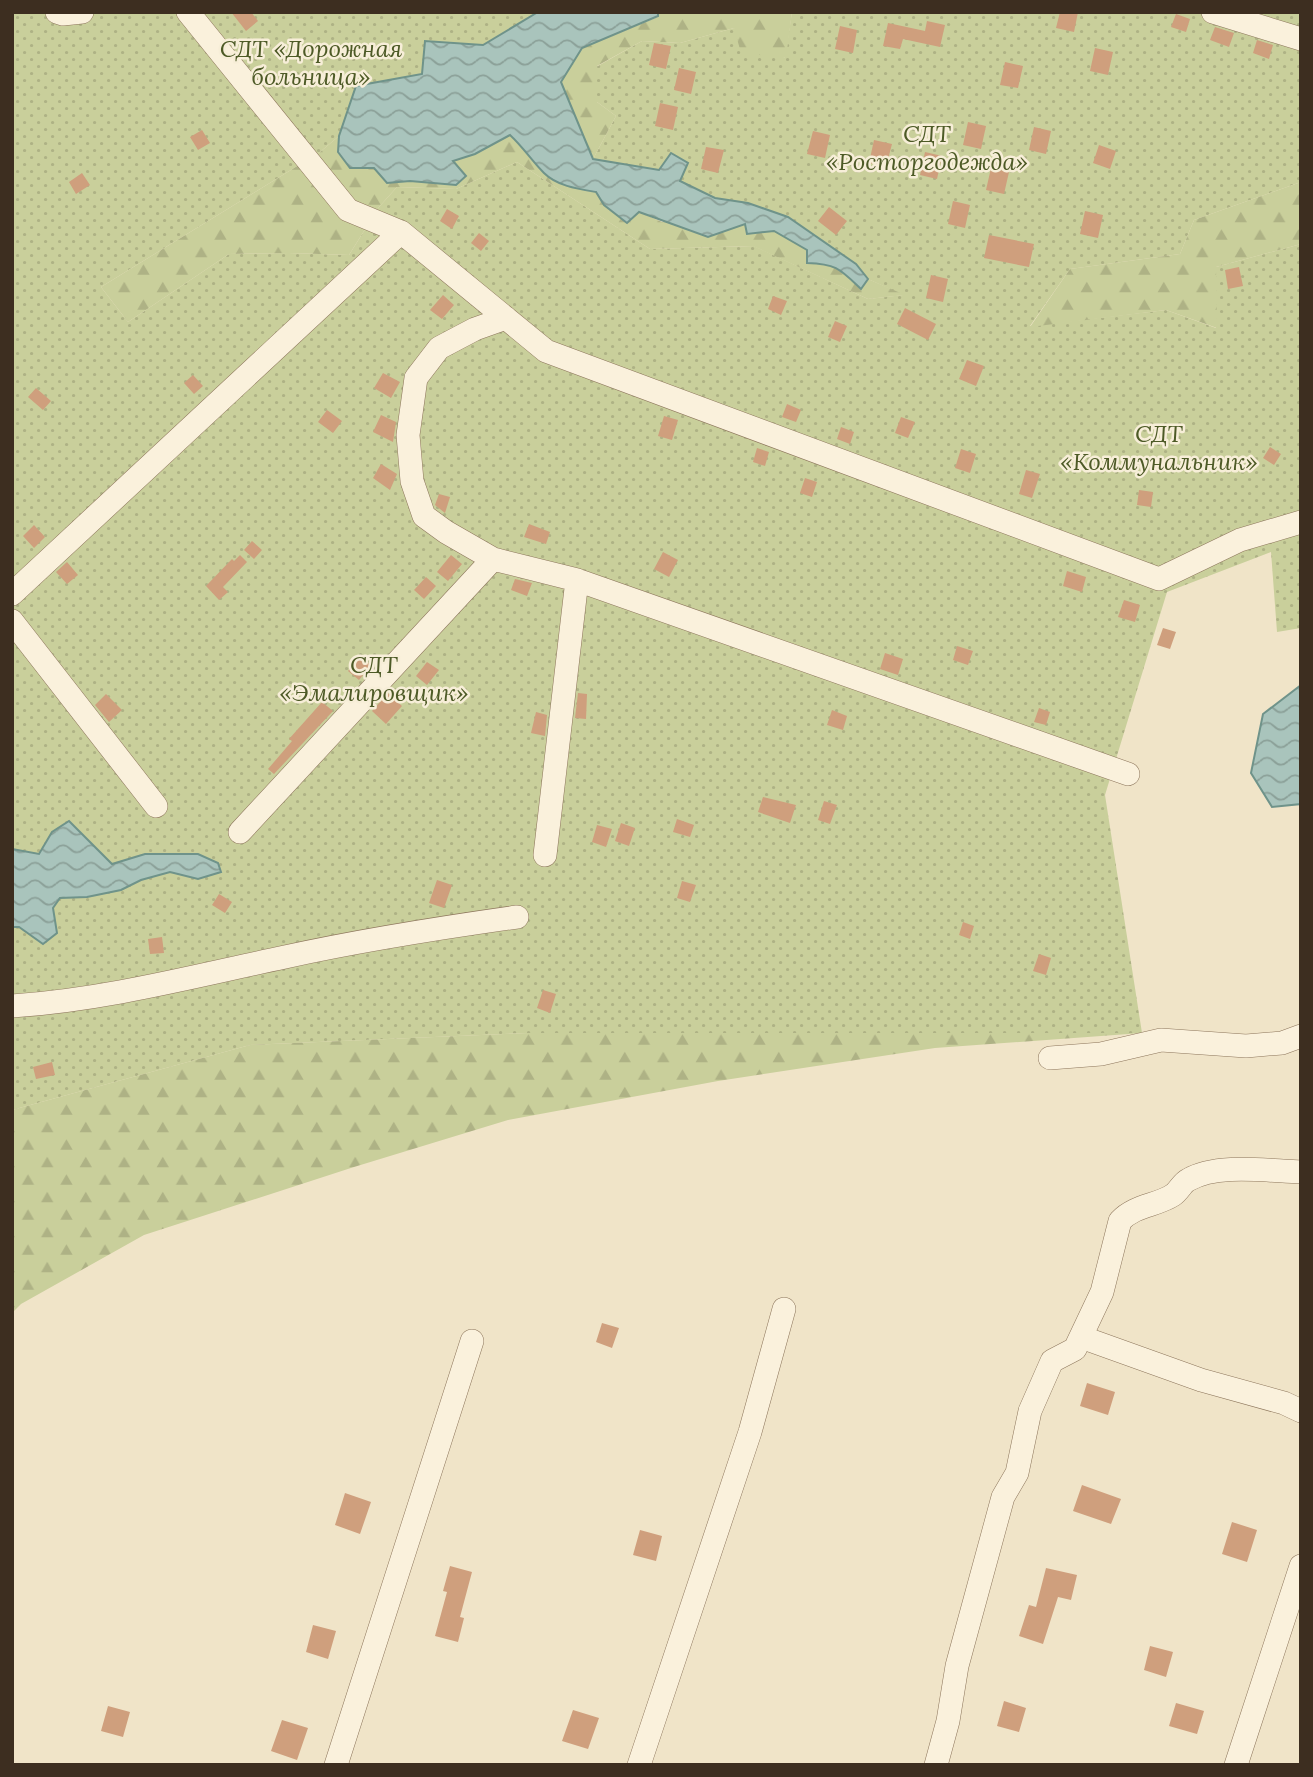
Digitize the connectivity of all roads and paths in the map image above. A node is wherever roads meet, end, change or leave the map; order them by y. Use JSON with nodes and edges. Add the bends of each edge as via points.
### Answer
{"nodes":[{"id":1,"x":57,"y":12,"type":"edge"},
{"id":2,"x":82,"y":12,"type":"edge"},
{"id":3,"x":188,"y":12,"type":"edge"},
{"id":4,"x":1213,"y":12,"type":"edge"},
{"id":5,"x":1301,"y":39,"type":"edge"},
{"id":6,"x":401,"y":232,"type":"junction"},
{"id":7,"x":506,"y":318,"type":"junction"},
{"id":8,"x":1301,"y":522,"type":"edge"},
{"id":9,"x":493,"y":559,"type":"junction"},
{"id":10,"x":577,"y":580,"type":"junction"},
{"id":11,"x":12,"y":594,"type":"edge"},
{"id":12,"x":12,"y":621,"type":"edge"},
{"id":13,"x":1128,"y":774,"type":"dead end"},
{"id":14,"x":156,"y":806,"type":"dead end"},
{"id":15,"x":240,"y":832,"type":"dead end"},
{"id":16,"x":545,"y":855,"type":"dead end"},
{"id":17,"x":517,"y":917,"type":"dead end"},
{"id":18,"x":12,"y":1006,"type":"edge"},
{"id":19,"x":1301,"y":1036,"type":"edge"},
{"id":20,"x":1050,"y":1058,"type":"dead end"},
{"id":21,"x":1301,"y":1172,"type":"edge"},
{"id":22,"x":784,"y":1308,"type":"dead end"},
{"id":23,"x":1081,"y":1336,"type":"junction"},
{"id":24,"x":472,"y":1342,"type":"dead end"},
{"id":25,"x":1301,"y":1411,"type":"edge"},
{"id":26,"x":1301,"y":1566,"type":"edge"},
{"id":27,"x":336,"y":1765,"type":"edge"},
{"id":28,"x":639,"y":1765,"type":"edge"},
{"id":29,"x":936,"y":1765,"type":"edge"},
{"id":30,"x":1236,"y":1765,"type":"edge"}],
"edges":[{"from":1,"to":2,"type":"street"},
{"from":3,"to":6,"type":"street","via":[[348,210]]},
{"from":4,"to":5,"type":"street"},
{"from":6,"to":7,"type":"street"},
{"from":6,"to":11,"type":"street"},
{"from":7,"to":8,"type":"street","via":[[546,351],[1159,579],[1240,540]]},
{"from":7,"to":9,"type":"street","via":[[475,328],[439,348],[416,377],[408,435],[412,481],[424,516]]},
{"from":9,"to":10,"type":"street"},
{"from":9,"to":15,"type":"street"},
{"from":10,"to":13,"type":"street"},
{"from":10,"to":16,"type":"street"},
{"from":12,"to":14,"type":"street"},
{"from":17,"to":18,"type":"street","via":[[289,956],[152,986]]},
{"from":19,"to":20,"type":"street","via":[[1246,1046],[1161,1040],[1101,1055]]},
{"from":21,"to":23,"type":"street","via":[[1204,1172],[1185,1181],[1174,1195],[1129,1212],[1120,1220],[1102,1292]]},
{"from":22,"to":28,"type":"street","via":[[750,1432]]},
{"from":23,"to":25,"type":"street"},
{"from":23,"to":29,"type":"street","via":[[1075,1349],[1052,1360],[1030,1411],[1017,1474],[1003,1497],[957,1666]]},
{"from":24,"to":27,"type":"street"},
{"from":26,"to":30,"type":"street"}]}
